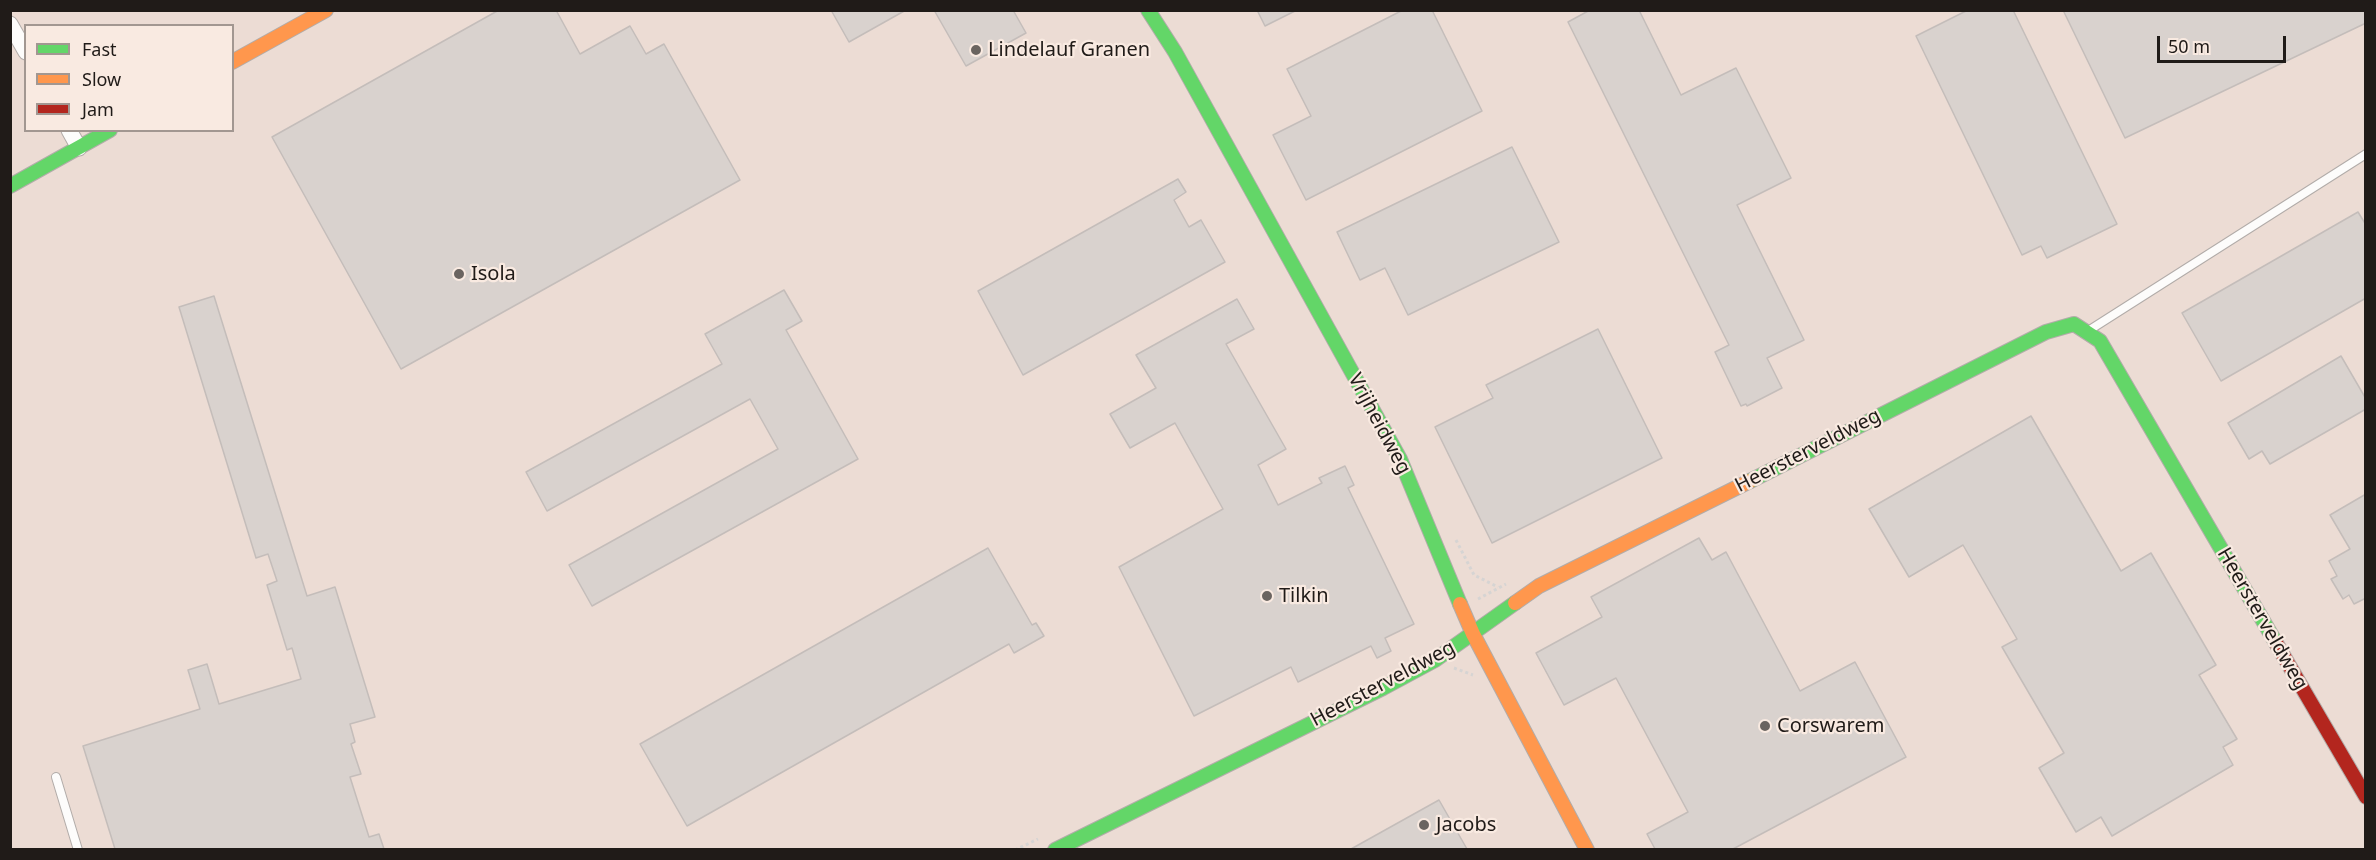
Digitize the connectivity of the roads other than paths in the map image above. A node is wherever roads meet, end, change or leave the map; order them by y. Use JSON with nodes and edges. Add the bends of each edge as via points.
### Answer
{"nodes":[{"id":1,"x":326,"y":10,"type":"edge"},
{"id":2,"x":1148,"y":10,"type":"edge"},
{"id":3,"x":10,"y":24,"type":"edge"},
{"id":4,"x":24,"y":48,"type":"edge"},
{"id":5,"x":234,"y":61,"type":"edge"},
{"id":6,"x":70,"y":132,"type":"edge"},
{"id":7,"x":106,"y":132,"type":"edge"},
{"id":8,"x":78,"y":148,"type":"junction"},
{"id":9,"x":2366,"y":154,"type":"edge"},
{"id":10,"x":10,"y":186,"type":"edge"},
{"id":11,"x":2086,"y":332,"type":"junction"},
{"id":12,"x":1473,"y":634,"type":"junction"},
{"id":13,"x":56,"y":777,"type":"dead end"},
{"id":14,"x":2366,"y":797,"type":"edge"},
{"id":15,"x":78,"y":849,"type":"edge"},
{"id":16,"x":1054,"y":849,"type":"edge"},
{"id":17,"x":1587,"y":849,"type":"edge"}],
"edges":[{"from":1,"to":5,"type":"street"},
{"from":2,"to":12,"type":"street","name":"Vrijheidweg","via":[[1176,52],[1400,459]]},
{"from":3,"to":4,"type":"street"},
{"from":6,"to":8,"type":"street"},
{"from":7,"to":8,"type":"street"},
{"from":8,"to":10,"type":"street"},
{"from":9,"to":11,"type":"lane"},
{"from":11,"to":12,"type":"street","name":"Heersterveldweg","via":[[2074,324],[2046,332],[1539,586]]},
{"from":11,"to":14,"type":"street","name":"Heersterveldweg","via":[[2100,341]]},
{"from":12,"to":16,"type":"street","name":"Heersterveldweg","via":[[1383,688]]},
{"from":12,"to":17,"type":"street","name":"Vrijheidweg"},
{"from":13,"to":15,"type":"lane"}]}
